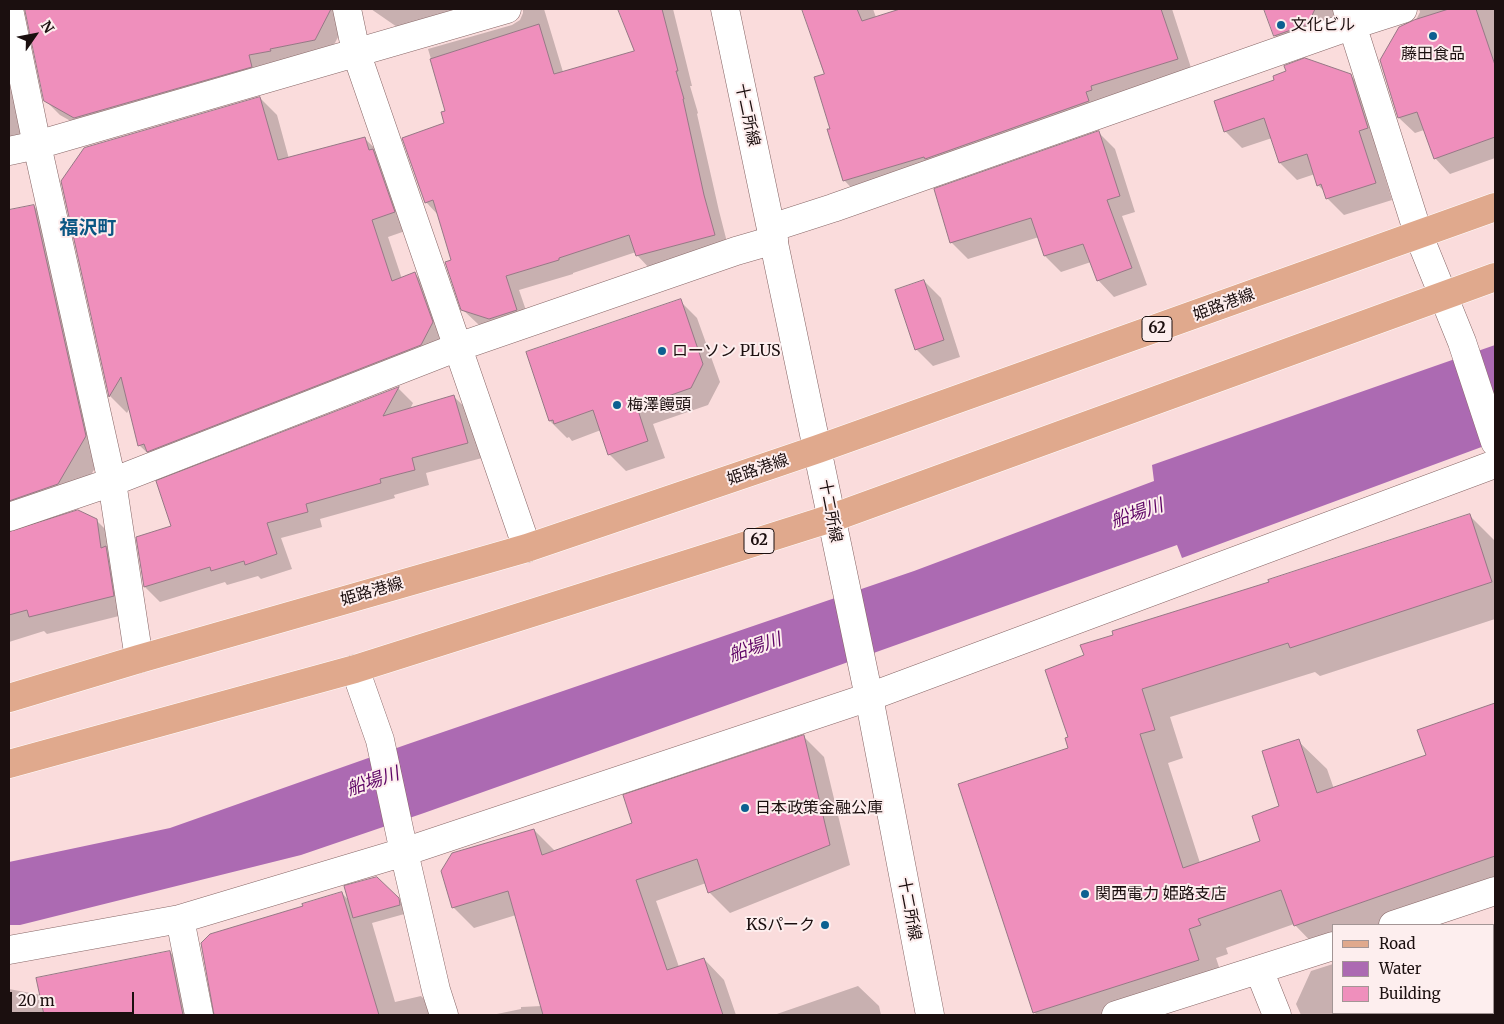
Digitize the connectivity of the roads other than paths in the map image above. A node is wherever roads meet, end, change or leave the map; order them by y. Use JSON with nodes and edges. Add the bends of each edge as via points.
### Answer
{"nodes":[{"id":1,"x":10,"y":9,"type":"edge"},
{"id":2,"x":347,"y":9,"type":"edge"},
{"id":3,"x":508,"y":9,"type":"edge"},
{"id":4,"x":725,"y":9,"type":"edge"},
{"id":5,"x":1403,"y":9,"type":"edge"},
{"id":6,"x":1350,"y":17,"type":"edge"},
{"id":7,"x":356,"y":52,"type":"junction"},
{"id":8,"x":37,"y":146,"type":"junction"},
{"id":9,"x":9,"y":151,"type":"edge"},
{"id":10,"x":1495,"y":207,"type":"edge"},
{"id":11,"x":772,"y":234,"type":"junction"},
{"id":12,"x":1419,"y":236,"type":"junction"},
{"id":13,"x":1495,"y":277,"type":"edge"},
{"id":14,"x":1444,"y":296,"type":"junction"},
{"id":15,"x":458,"y":346,"type":"junction"},
{"id":16,"x":1495,"y":442,"type":"edge"},
{"id":17,"x":818,"y":449,"type":"junction"},
{"id":18,"x":1495,"y":464,"type":"edge"},
{"id":19,"x":112,"y":482,"type":"junction"},
{"id":20,"x":9,"y":517,"type":"edge"},
{"id":21,"x":832,"y":518,"type":"junction"},
{"id":22,"x":527,"y":548,"type":"junction"},
{"id":23,"x":139,"y":658,"type":"junction"},
{"id":24,"x":354,"y":669,"type":"junction"},
{"id":25,"x":869,"y":697,"type":"junction"},
{"id":26,"x":9,"y":698,"type":"edge"},
{"id":27,"x":9,"y":764,"type":"edge"},
{"id":28,"x":404,"y":852,"type":"junction"},
{"id":29,"x":1495,"y":891,"type":"edge"},
{"id":30,"x":180,"y":918,"type":"junction"},
{"id":31,"x":1396,"y":924,"type":"edge"},
{"id":32,"x":1332,"y":946,"type":"edge"},
{"id":33,"x":9,"y":950,"type":"edge"},
{"id":34,"x":1259,"y":970,"type":"junction"},
{"id":35,"x":199,"y":1015,"type":"edge"},
{"id":36,"x":444,"y":1015,"type":"edge"},
{"id":37,"x":930,"y":1015,"type":"edge"},
{"id":38,"x":1116,"y":1015,"type":"edge"},
{"id":39,"x":1277,"y":1015,"type":"edge"}],
"edges":[{"from":1,"to":8,"type":"street"},
{"from":2,"to":7,"type":"street"},
{"from":3,"to":7,"type":"street"},
{"from":4,"to":11,"type":"street","name":"十二所線"},
{"from":5,"to":6,"type":"street"},
{"from":6,"to":11,"type":"street","via":[[842,205]]},
{"from":6,"to":12,"type":"street"},
{"from":7,"to":8,"type":"street"},
{"from":7,"to":15,"type":"street"},
{"from":8,"to":9,"type":"street"},
{"from":8,"to":19,"type":"street"},
{"from":10,"to":12,"type":"main road","name":"姫路港線","number":"62"},
{"from":11,"to":15,"type":"street","via":[[736,251]]},
{"from":11,"to":17,"type":"street","name":"十二所線"},
{"from":12,"to":14,"type":"street"},
{"from":12,"to":17,"type":"main road","name":"姫路港線","number":"62"},
{"from":13,"to":14,"type":"main road","number":"62"},
{"from":14,"to":16,"type":"street"},
{"from":14,"to":21,"type":"main road","number":"62"},
{"from":15,"to":19,"type":"street"},
{"from":15,"to":22,"type":"street"},
{"from":17,"to":21,"type":"street","name":"十二所線"},
{"from":17,"to":22,"type":"main road","name":"姫路港線","number":"62"},
{"from":18,"to":25,"type":"street"},
{"from":19,"to":20,"type":"street"},
{"from":19,"to":23,"type":"street"},
{"from":21,"to":24,"type":"main road","number":"62"},
{"from":21,"to":25,"type":"street","name":"十二所線"},
{"from":22,"to":23,"type":"main road","name":"姫路港線","number":"62"},
{"from":23,"to":26,"type":"main road","name":"姫路港線","number":"62"},
{"from":24,"to":27,"type":"main road","number":"62"},
{"from":24,"to":28,"type":"street","via":[[380,740]]},
{"from":25,"to":28,"type":"street"},
{"from":25,"to":37,"type":"street","name":"十二所線"},
{"from":28,"to":30,"type":"street"},
{"from":28,"to":36,"type":"street"},
{"from":29,"to":31,"type":"street"},
{"from":30,"to":33,"type":"street"},
{"from":30,"to":35,"type":"street"},
{"from":32,"to":34,"type":"street"},
{"from":34,"to":38,"type":"street"},
{"from":34,"to":39,"type":"street"}]}
